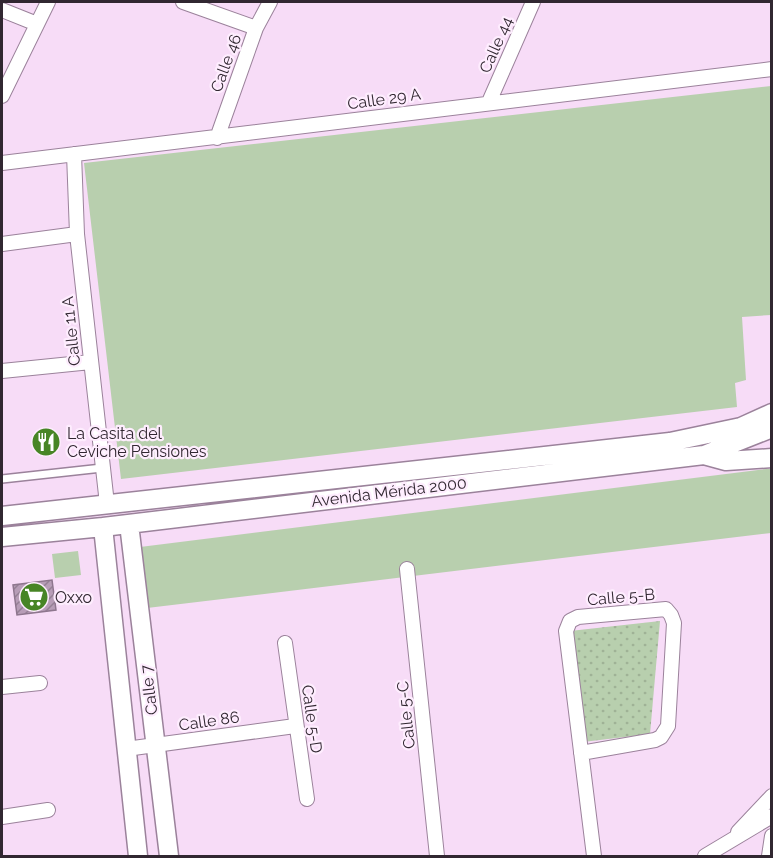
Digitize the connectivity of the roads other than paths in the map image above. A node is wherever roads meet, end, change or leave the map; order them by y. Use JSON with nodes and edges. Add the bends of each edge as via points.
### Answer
{"nodes":[{"id":1,"x":48,"y":2,"type":"edge"},
{"id":2,"x":183,"y":2,"type":"edge"},
{"id":3,"x":270,"y":2,"type":"edge"},
{"id":4,"x":533,"y":2,"type":"edge"},
{"id":5,"x":2,"y":10,"type":"edge"},
{"id":6,"x":37,"y":24,"type":"junction"},
{"id":7,"x":256,"y":28,"type":"junction"},
{"id":8,"x":771,"y":69,"type":"edge"},
{"id":9,"x":2,"y":96,"type":"edge"},
{"id":10,"x":489,"y":102,"type":"junction"},
{"id":11,"x":217,"y":138,"type":"junction"},
{"id":12,"x":74,"y":154,"type":"junction"},
{"id":13,"x":2,"y":163,"type":"edge"},
{"id":14,"x":77,"y":234,"type":"junction"},
{"id":15,"x":2,"y":244,"type":"edge"},
{"id":16,"x":91,"y":362,"type":"junction"},
{"id":17,"x":2,"y":371,"type":"edge"},
{"id":18,"x":771,"y":413,"type":"edge"},
{"id":19,"x":771,"y":428,"type":"edge"},
{"id":20,"x":704,"y":455,"type":"junction"},
{"id":21,"x":771,"y":458,"type":"edge"},
{"id":22,"x":102,"y":468,"type":"junction"},
{"id":23,"x":2,"y":479,"type":"edge"},
{"id":24,"x":107,"y":504,"type":"junction"},
{"id":25,"x":2,"y":516,"type":"edge"},
{"id":26,"x":129,"y":524,"type":"junction"},
{"id":27,"x":103,"y":527,"type":"junction"},
{"id":28,"x":2,"y":537,"type":"edge"},
{"id":29,"x":407,"y":569,"type":"dead end"},
{"id":30,"x":285,"y":643,"type":"dead end"},
{"id":31,"x":40,"y":683,"type":"dead end"},
{"id":32,"x":2,"y":687,"type":"edge"},
{"id":33,"x":295,"y":726,"type":"junction"},
{"id":34,"x":156,"y":746,"type":"junction"},
{"id":35,"x":126,"y":749,"type":"junction"},
{"id":36,"x":581,"y":753,"type":"junction"},
{"id":37,"x":771,"y":796,"type":"edge"},
{"id":38,"x":307,"y":799,"type":"dead end"},
{"id":39,"x":48,"y":810,"type":"dead end"},
{"id":40,"x":771,"y":816,"type":"edge"},
{"id":41,"x":2,"y":817,"type":"edge"},
{"id":42,"x":771,"y":836,"type":"edge"},
{"id":43,"x":733,"y":838,"type":"junction"},
{"id":44,"x":138,"y":856,"type":"edge"},
{"id":45,"x":169,"y":856,"type":"edge"},
{"id":46,"x":437,"y":856,"type":"edge"},
{"id":47,"x":594,"y":856,"type":"edge"},
{"id":48,"x":705,"y":856,"type":"edge"},
{"id":49,"x":769,"y":856,"type":"edge"}],
"edges":[{"from":1,"to":6,"type":"street"},
{"from":2,"to":7,"type":"street"},
{"from":3,"to":7,"type":"street","name":"Calle 46"},
{"from":4,"to":10,"type":"street","name":"Calle 44"},
{"from":5,"to":6,"type":"street"},
{"from":6,"to":9,"type":"street"},
{"from":7,"to":11,"type":"street","name":"Calle 46"},
{"from":8,"to":10,"type":"street","name":"Calle 29 A"},
{"from":10,"to":11,"type":"street","name":"Calle 29 A"},
{"from":11,"to":12,"type":"street","name":"Calle 29 A"},
{"from":12,"to":13,"type":"street","name":"Calle 29 A"},
{"from":12,"to":14,"type":"street","name":"Calle 11 A"},
{"from":14,"to":15,"type":"street"},
{"from":14,"to":16,"type":"street","name":"Calle 11 A"},
{"from":16,"to":17,"type":"street"},
{"from":16,"to":22,"type":"street","name":"Calle 11 A"},
{"from":18,"to":24,"type":"main road","name":"Avenida Mérida 2000","via":[[741,427],[670,442]]},
{"from":19,"to":20,"type":"main road","name":"Avenida Mérida 2000"},
{"from":20,"to":21,"type":"main road","via":[[726,461]]},
{"from":20,"to":26,"type":"main road","name":"Avenida Mérida 2000"},
{"from":22,"to":23,"type":"lane"},
{"from":22,"to":24,"type":"street","name":"Calle 11 A"},
{"from":24,"to":25,"type":"main road","name":"Avenida Mérida 2000"},
{"from":26,"to":27,"type":"main road","name":"Avenida Mérida 2000"},
{"from":26,"to":34,"type":"main road","name":"Calle 7"},
{"from":27,"to":28,"type":"main road","name":"Avenida Mérida 2000"},
{"from":27,"to":35,"type":"main road","name":"Calle 7"},
{"from":29,"to":46,"type":"street","name":"Calle 5-C"},
{"from":30,"to":33,"type":"street","name":"Calle 5-D"},
{"from":31,"to":32,"type":"street"},
{"from":33,"to":34,"type":"street","name":"Calle 86"},
{"from":33,"to":38,"type":"street","name":"Calle 5-D"},
{"from":34,"to":35,"type":"street","name":"Calle 86"},
{"from":34,"to":45,"type":"main road","name":"Calle 7"},
{"from":35,"to":44,"type":"main road","name":"Calle 7"},
{"from":36,"to":36,"type":"street","name":"Calle 5-B","via":[[566,631],[570,621],[666,609],[674,623],[668,726],[655,740]]},
{"from":36,"to":47,"type":"street","name":"Calle 5-B"},
{"from":37,"to":43,"type":"street"},
{"from":39,"to":41,"type":"street"},
{"from":40,"to":43,"type":"street"},
{"from":42,"to":49,"type":"street"},
{"from":43,"to":48,"type":"street"}]}
